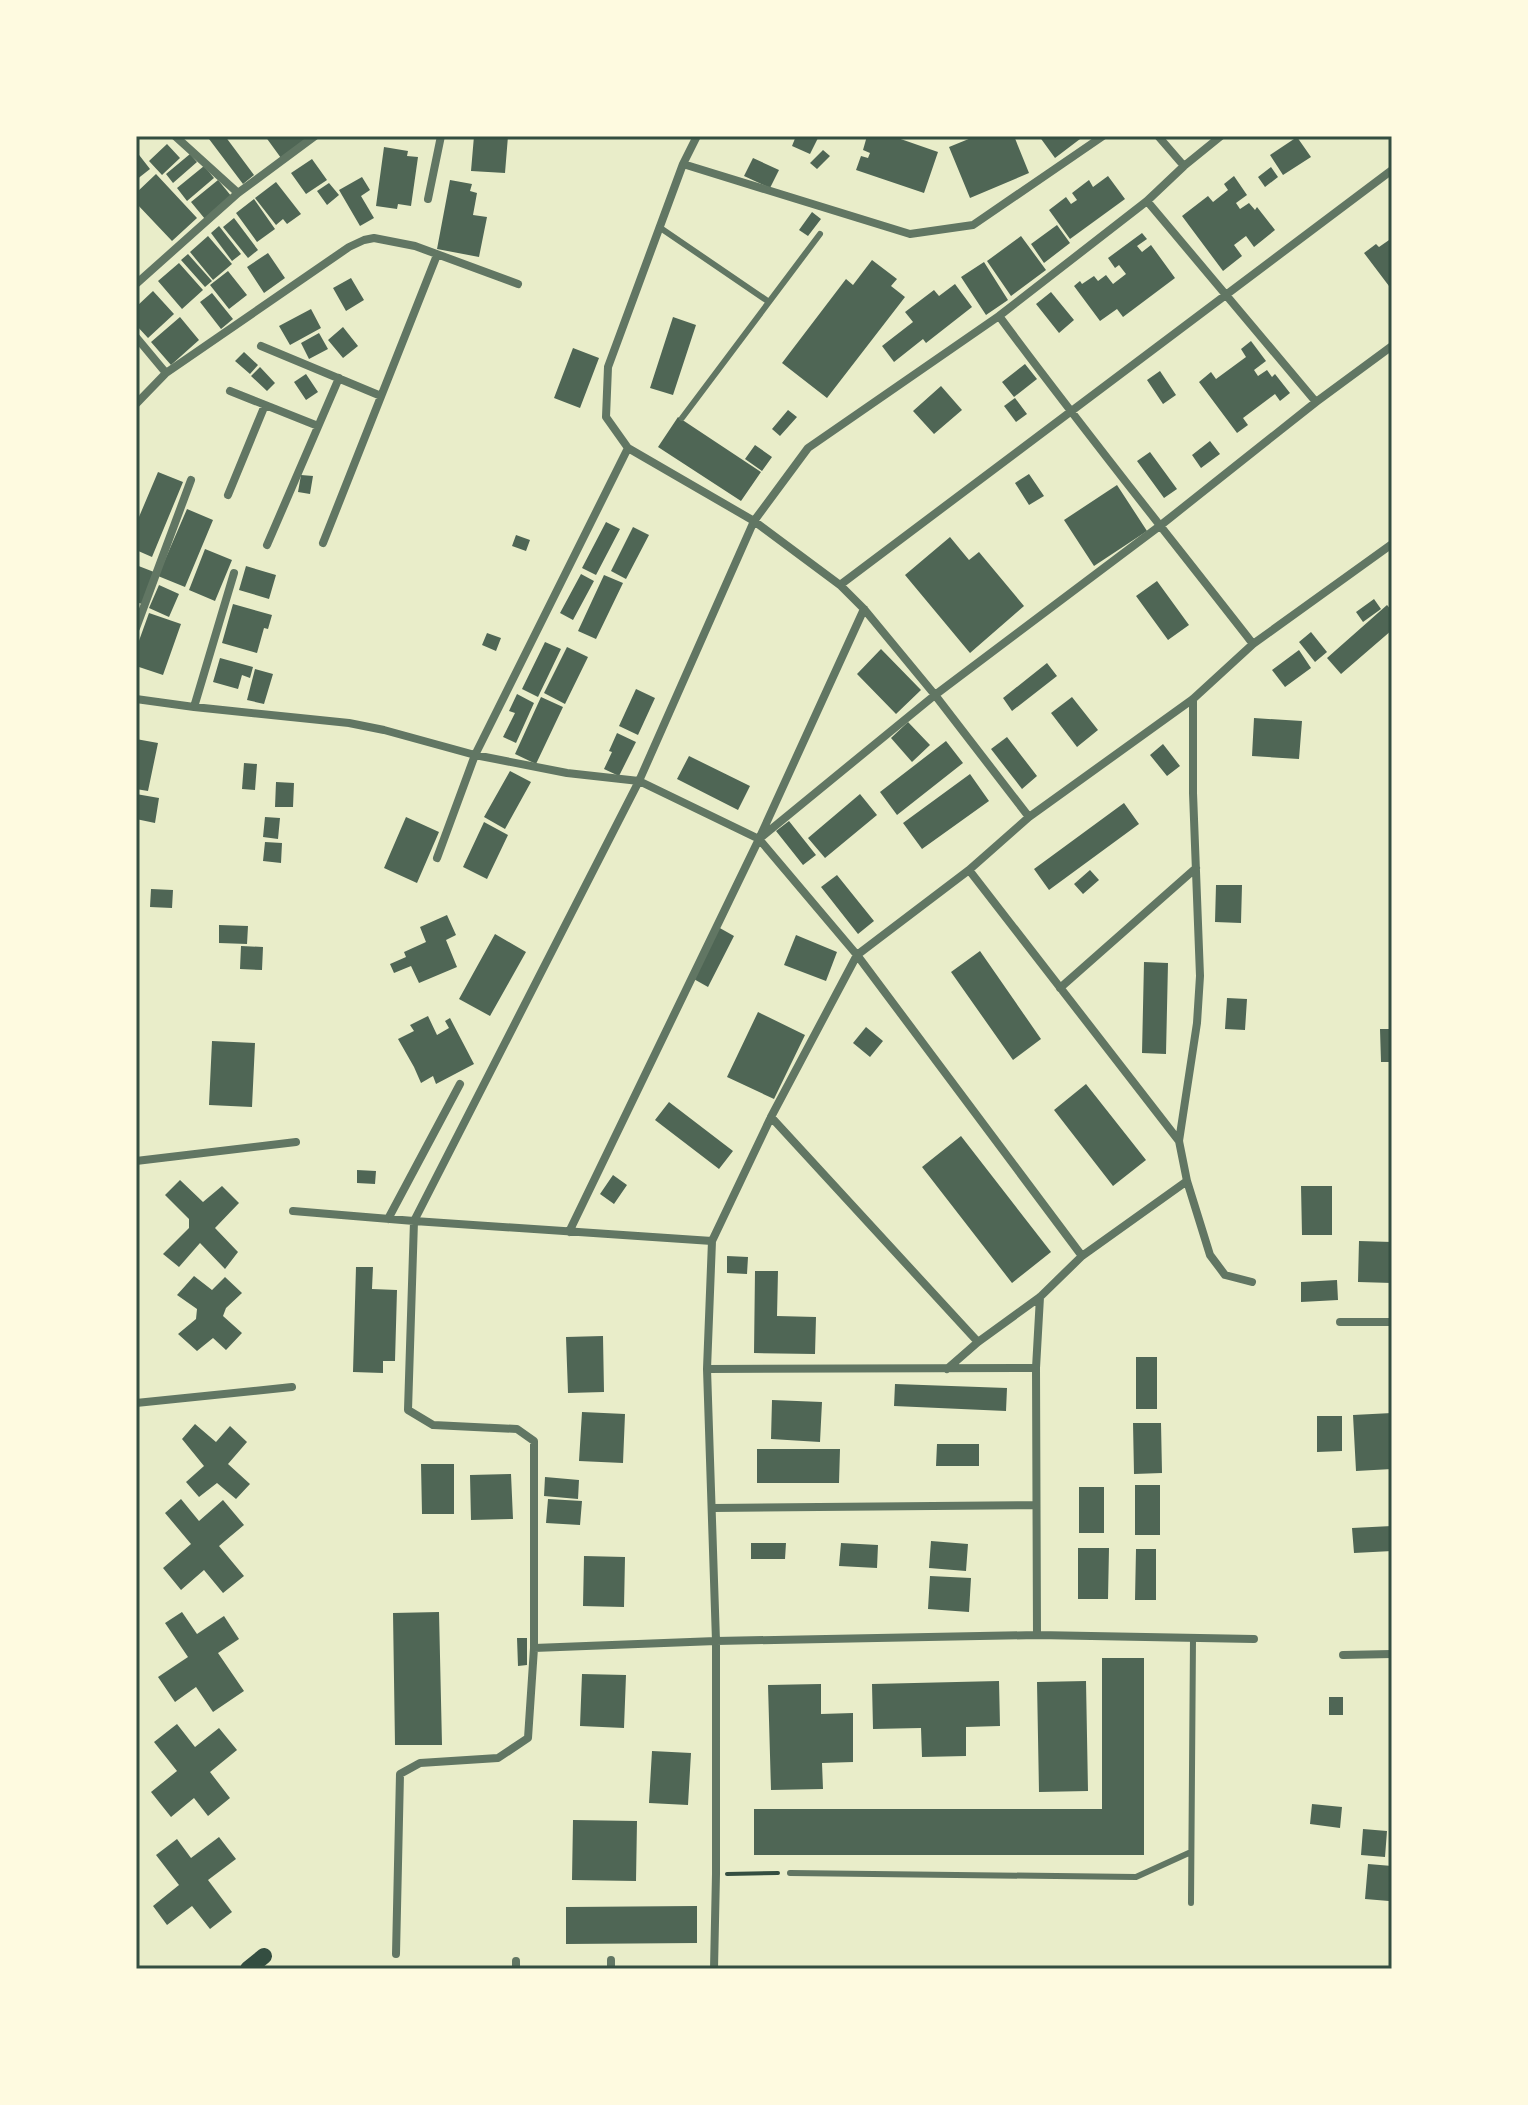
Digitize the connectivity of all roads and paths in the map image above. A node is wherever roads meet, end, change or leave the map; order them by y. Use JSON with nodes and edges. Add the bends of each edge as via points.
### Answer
{"nodes":[{"id":1,"x":175,"y":136,"type":"edge"},
{"id":2,"x":315,"y":136,"type":"edge"},
{"id":3,"x":441,"y":136,"type":"edge"},
{"id":4,"x":697,"y":136,"type":"edge"},
{"id":5,"x":1103,"y":136,"type":"edge"},
{"id":6,"x":1158,"y":136,"type":"edge"},
{"id":7,"x":1221,"y":136,"type":"edge"},
{"id":8,"x":683,"y":164,"type":"junction"},
{"id":9,"x":1184,"y":166,"type":"junction"},
{"id":10,"x":1392,"y":170,"type":"edge"},
{"id":11,"x":238,"y":193,"type":"junction"},
{"id":12,"x":428,"y":199,"type":"dead end"},
{"id":13,"x":1147,"y":201,"type":"junction"},
{"id":14,"x":659,"y":227,"type":"junction"},
{"id":15,"x":820,"y":234,"type":"dead end"},
{"id":16,"x":437,"y":255,"type":"junction"},
{"id":17,"x":136,"y":284,"type":"edge"},
{"id":18,"x":518,"y":284,"type":"dead end"},
{"id":19,"x":1227,"y":295,"type":"junction"},
{"id":20,"x":769,"y":302,"type":"junction"},
{"id":21,"x":999,"y":316,"type":"junction"},
{"id":22,"x":136,"y":337,"type":"edge"},
{"id":23,"x":261,"y":346,"type":"dead end"},
{"id":24,"x":1392,"y":346,"type":"edge"},
{"id":25,"x":166,"y":373,"type":"junction"},
{"id":26,"x":339,"y":378,"type":"junction"},
{"id":27,"x":230,"y":391,"type":"dead end"},
{"id":28,"x":381,"y":396,"type":"junction"},
{"id":29,"x":1316,"y":402,"type":"junction"},
{"id":30,"x":136,"y":404,"type":"edge"},
{"id":31,"x":265,"y":405,"type":"junction"},
{"id":32,"x":1069,"y":412,"type":"junction"},
{"id":33,"x":682,"y":418,"type":"dead end"},
{"id":34,"x":318,"y":426,"type":"junction"},
{"id":35,"x":628,"y":448,"type":"junction"},
{"id":36,"x":191,"y":480,"type":"dead end"},
{"id":37,"x":228,"y":495,"type":"dead end"},
{"id":38,"x":754,"y":521,"type":"junction"},
{"id":39,"x":1161,"y":525,"type":"junction"},
{"id":40,"x":323,"y":543,"type":"dead end"},
{"id":41,"x":1392,"y":544,"type":"edge"},
{"id":42,"x":267,"y":545,"type":"dead end"},
{"id":43,"x":234,"y":573,"type":"dead end"},
{"id":44,"x":840,"y":585,"type":"junction"},
{"id":45,"x":864,"y":609,"type":"junction"},
{"id":46,"x":136,"y":628,"type":"edge"},
{"id":47,"x":1253,"y":644,"type":"junction"},
{"id":48,"x":935,"y":695,"type":"junction"},
{"id":49,"x":136,"y":699,"type":"edge"},
{"id":50,"x":1193,"y":699,"type":"junction"},
{"id":51,"x":194,"y":707,"type":"junction"},
{"id":52,"x":475,"y":755,"type":"junction"},
{"id":53,"x":639,"y":781,"type":"junction"},
{"id":54,"x":1029,"y":817,"type":"junction"},
{"id":55,"x":759,"y":839,"type":"junction"},
{"id":56,"x":437,"y":858,"type":"dead end"},
{"id":57,"x":1196,"y":868,"type":"junction"},
{"id":58,"x":969,"y":870,"type":"junction"},
{"id":59,"x":857,"y":955,"type":"junction"},
{"id":60,"x":1060,"y":988,"type":"junction"},
{"id":61,"x":460,"y":1084,"type":"dead end"},
{"id":62,"x":771,"y":1117,"type":"junction"},
{"id":63,"x":1179,"y":1141,"type":"junction"},
{"id":64,"x":296,"y":1142,"type":"dead end"},
{"id":65,"x":136,"y":1161,"type":"edge"},
{"id":66,"x":1187,"y":1181,"type":"junction"},
{"id":67,"x":293,"y":1211,"type":"dead end"},
{"id":68,"x":388,"y":1219,"type":"junction"},
{"id":69,"x":414,"y":1221,"type":"junction"},
{"id":70,"x":569,"y":1232,"type":"junction"},
{"id":71,"x":712,"y":1241,"type":"junction"},
{"id":72,"x":1082,"y":1256,"type":"junction"},
{"id":73,"x":1252,"y":1282,"type":"dead end"},
{"id":74,"x":1040,"y":1297,"type":"junction"},
{"id":75,"x":1340,"y":1322,"type":"dead end"},
{"id":76,"x":1392,"y":1322,"type":"edge"},
{"id":77,"x":978,"y":1342,"type":"junction"},
{"id":78,"x":1036,"y":1368,"type":"junction"},
{"id":79,"x":707,"y":1369,"type":"junction"},
{"id":80,"x":946,"y":1369,"type":"junction"},
{"id":81,"x":292,"y":1387,"type":"dead end"},
{"id":82,"x":136,"y":1403,"type":"edge"},
{"id":83,"x":1036,"y":1505,"type":"junction"},
{"id":84,"x":713,"y":1508,"type":"junction"},
{"id":85,"x":1037,"y":1635,"type":"junction"},
{"id":86,"x":1193,"y":1638,"type":"junction"},
{"id":87,"x":1254,"y":1639,"type":"dead end"},
{"id":88,"x":716,"y":1641,"type":"junction"},
{"id":89,"x":534,"y":1648,"type":"junction"},
{"id":90,"x":1392,"y":1654,"type":"edge"},
{"id":91,"x":1343,"y":1655,"type":"dead end"},
{"id":92,"x":1191,"y":1852,"type":"junction"},
{"id":93,"x":766,"y":1873,"type":"dead end"},
{"id":94,"x":790,"y":1873,"type":"dead end"},
{"id":95,"x":716,"y":1874,"type":"junction"},
{"id":96,"x":1191,"y":1903,"type":"dead end"},
{"id":97,"x":396,"y":1954,"type":"dead end"},
{"id":98,"x":264,"y":1956,"type":"dead end"},
{"id":99,"x":248,"y":1969,"type":"edge"},
{"id":100,"x":714,"y":1969,"type":"edge"}],
"edges":[{"from":1,"to":11,"type":"street"},
{"from":2,"to":11,"type":"street"},
{"from":3,"to":12,"type":"street"},
{"from":4,"to":8,"type":"street"},
{"from":5,"to":8,"type":"street","via":[[973,225],[910,234]]},
{"from":6,"to":9,"type":"street"},
{"from":7,"to":9,"type":"street"},
{"from":8,"to":14,"type":"street"},
{"from":9,"to":13,"type":"street"},
{"from":10,"to":19,"type":"street"},
{"from":11,"to":17,"type":"street"},
{"from":13,"to":19,"type":"street"},
{"from":13,"to":21,"type":"street"},
{"from":14,"to":20,"type":"lane"},
{"from":14,"to":35,"type":"street","via":[[608,367],[606,417]]},
{"from":15,"to":20,"type":"lane"},
{"from":16,"to":18,"type":"street"},
{"from":16,"to":25,"type":"street","via":[[415,246],[364,240]]},
{"from":16,"to":28,"type":"street"},
{"from":19,"to":29,"type":"street"},
{"from":19,"to":32,"type":"street"},
{"from":20,"to":33,"type":"lane"},
{"from":21,"to":32,"type":"street"},
{"from":21,"to":38,"type":"street","via":[[808,448]]},
{"from":22,"to":25,"type":"street"},
{"from":23,"to":26,"type":"street"},
{"from":24,"to":29,"type":"street"},
{"from":25,"to":30,"type":"street"},
{"from":26,"to":28,"type":"street"},
{"from":26,"to":34,"type":"street"},
{"from":27,"to":31,"type":"street"},
{"from":28,"to":40,"type":"street"},
{"from":29,"to":39,"type":"street"},
{"from":31,"to":34,"type":"street"},
{"from":31,"to":37,"type":"street"},
{"from":32,"to":39,"type":"street"},
{"from":32,"to":44,"type":"street"},
{"from":34,"to":42,"type":"street"},
{"from":35,"to":38,"type":"street"},
{"from":35,"to":52,"type":"street"},
{"from":36,"to":46,"type":"street"},
{"from":38,"to":44,"type":"street"},
{"from":38,"to":53,"type":"street"},
{"from":39,"to":47,"type":"street"},
{"from":39,"to":48,"type":"street"},
{"from":41,"to":47,"type":"street"},
{"from":43,"to":51,"type":"street"},
{"from":44,"to":45,"type":"street"},
{"from":45,"to":48,"type":"street"},
{"from":45,"to":55,"type":"street"},
{"from":47,"to":50,"type":"street"},
{"from":48,"to":54,"type":"street"},
{"from":48,"to":55,"type":"street"},
{"from":49,"to":51,"type":"street"},
{"from":50,"to":54,"type":"street"},
{"from":50,"to":57,"type":"street"},
{"from":51,"to":52,"type":"street","via":[[349,723]]},
{"from":52,"to":53,"type":"street"},
{"from":52,"to":56,"type":"street"},
{"from":53,"to":55,"type":"street"},
{"from":53,"to":69,"type":"street"},
{"from":54,"to":58,"type":"street"},
{"from":55,"to":59,"type":"street"},
{"from":55,"to":70,"type":"street"},
{"from":57,"to":60,"type":"street"},
{"from":57,"to":63,"type":"street","via":[[1200,976]]},
{"from":58,"to":59,"type":"street"},
{"from":58,"to":60,"type":"street"},
{"from":59,"to":62,"type":"street"},
{"from":59,"to":72,"type":"street"},
{"from":60,"to":63,"type":"street"},
{"from":61,"to":68,"type":"street"},
{"from":62,"to":71,"type":"street"},
{"from":62,"to":77,"type":"street"},
{"from":63,"to":66,"type":"street"},
{"from":64,"to":65,"type":"street"},
{"from":66,"to":72,"type":"street"},
{"from":66,"to":73,"type":"street","via":[[1210,1255],[1225,1275]]},
{"from":67,"to":68,"type":"street"},
{"from":68,"to":69,"type":"street"},
{"from":69,"to":70,"type":"street"},
{"from":69,"to":89,"type":"street","via":[[408,1410],[433,1425],[517,1429],[534,1441]]},
{"from":70,"to":71,"type":"street"},
{"from":71,"to":79,"type":"street"},
{"from":72,"to":74,"type":"street"},
{"from":74,"to":77,"type":"street"},
{"from":74,"to":78,"type":"street"},
{"from":75,"to":76,"type":"street"},
{"from":77,"to":80,"type":"street"},
{"from":78,"to":80,"type":"street"},
{"from":78,"to":83,"type":"street"},
{"from":79,"to":80,"type":"street"},
{"from":79,"to":84,"type":"street"},
{"from":81,"to":82,"type":"street"},
{"from":83,"to":84,"type":"street"},
{"from":83,"to":85,"type":"street"},
{"from":84,"to":88,"type":"street"},
{"from":85,"to":86,"type":"street"},
{"from":85,"to":88,"type":"street"},
{"from":86,"to":87,"type":"street"},
{"from":86,"to":92,"type":"lane"},
{"from":88,"to":89,"type":"street"},
{"from":88,"to":95,"type":"street"},
{"from":89,"to":97,"type":"street","via":[[528,1738],[498,1758],[420,1763],[400,1774]]},
{"from":90,"to":91,"type":"street"},
{"from":92,"to":94,"type":"lane","via":[[1136,1877]]},
{"from":92,"to":96,"type":"lane"},
{"from":93,"to":95,"type":"path"},
{"from":95,"to":100,"type":"street"},
{"from":98,"to":99,"type":"main road"}]}
